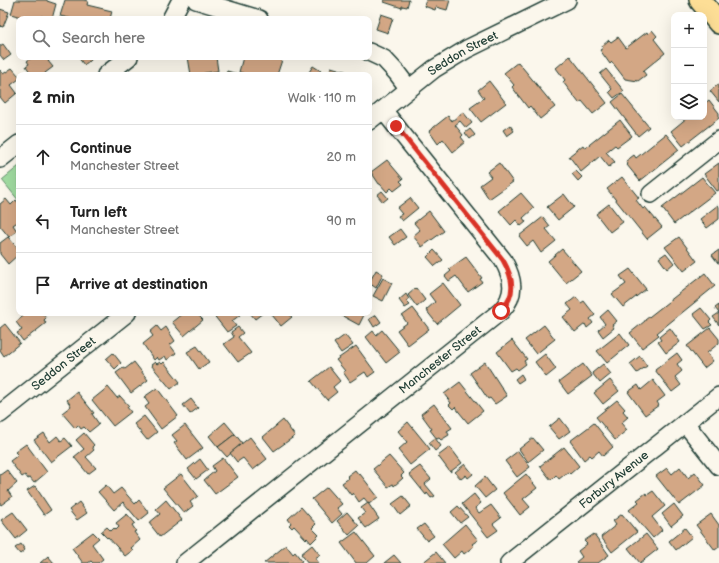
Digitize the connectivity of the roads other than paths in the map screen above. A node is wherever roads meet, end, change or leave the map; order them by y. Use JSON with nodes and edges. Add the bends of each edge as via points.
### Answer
{"nodes":[{"id":1,"x":181,"y":0,"type":"edge"},
{"id":2,"x":196,"y":0,"type":"edge"},
{"id":3,"x":567,"y":0,"type":"edge"},
{"id":4,"x":700,"y":0,"type":"edge"},
{"id":5,"x":173,"y":16,"type":"edge"},
{"id":6,"x":249,"y":16,"type":"edge"},
{"id":7,"x":719,"y":23,"type":"edge"},
{"id":8,"x":372,"y":53,"type":"edge"},
{"id":9,"x":125,"y":60,"type":"edge"},
{"id":10,"x":110,"y":72,"type":"edge"},
{"id":11,"x":409,"y":89,"type":"junction"},
{"id":12,"x":383,"y":110,"type":"junction"},
{"id":13,"x":372,"y":119,"type":"edge"},
{"id":14,"x":719,"y":140,"type":"edge"},
{"id":15,"x":16,"y":146,"type":"edge"},
{"id":16,"x":0,"y":159,"type":"edge"},
{"id":17,"x":651,"y":194,"type":"dead end"},
{"id":18,"x":123,"y":316,"type":"edge"},
{"id":19,"x":719,"y":396,"type":"edge"},
{"id":20,"x":0,"y":414,"type":"edge"},
{"id":21,"x":685,"y":422,"type":"junction"},
{"id":22,"x":719,"y":466,"type":"edge"},
{"id":23,"x":185,"y":563,"type":"edge"},
{"id":24,"x":509,"y":563,"type":"edge"}],
"edges":[{"from":1,"to":5,"type":"street"},
{"from":2,"to":6,"type":"street"},
{"from":3,"to":11,"type":"street","name":"Seddon Street","via":[[467,49],[434,69]]},
{"from":4,"to":7,"type":"main road"},
{"from":8,"to":11,"type":"street","via":[[384,59]]},
{"from":9,"to":10,"type":"street"},
{"from":11,"to":12,"type":"street","name":"Seddon Street"},
{"from":12,"to":13,"type":"street","name":"Seddon Street"},
{"from":12,"to":23,"type":"street","name":"Manchester Street","via":[[503,260],[510,272],[511,296],[501,311]]},
{"from":14,"to":17,"type":"street"},
{"from":15,"to":16,"type":"street"},
{"from":18,"to":20,"type":"street","name":"Seddon Street"},
{"from":19,"to":21,"type":"street","name":"Forbury Avenue"},
{"from":21,"to":22,"type":"street"},
{"from":21,"to":24,"type":"street","name":"Forbury Avenue"}]}
